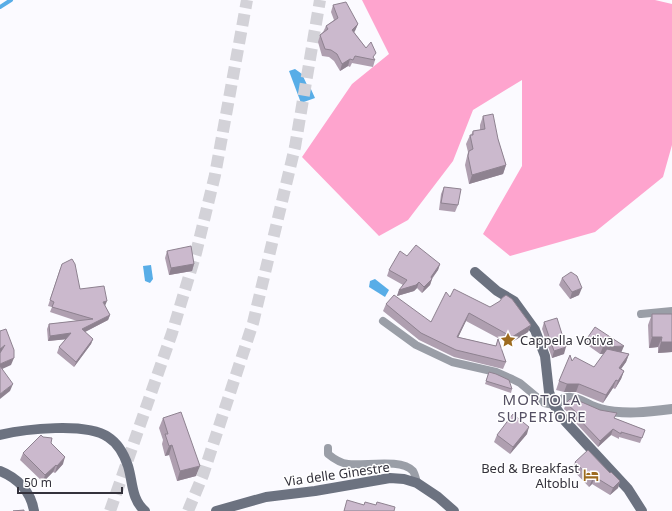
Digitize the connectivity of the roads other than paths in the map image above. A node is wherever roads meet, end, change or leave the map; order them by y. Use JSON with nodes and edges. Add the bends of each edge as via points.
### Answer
{"nodes":[{"id":1,"x":475,"y":272,"type":"dead end"},
{"id":2,"x":672,"y":311,"type":"edge"},
{"id":3,"x":640,"y":314,"type":"dead end"},
{"id":4,"x":383,"y":321,"type":"dead end"},
{"id":5,"x":554,"y":405,"type":"junction"},
{"id":6,"x":672,"y":409,"type":"edge"},
{"id":7,"x":0,"y":435,"type":"edge"},
{"id":8,"x":328,"y":448,"type":"dead end"},
{"id":9,"x":0,"y":471,"type":"edge"},
{"id":10,"x":416,"y":483,"type":"junction"},
{"id":11,"x":34,"y":511,"type":"edge"},
{"id":12,"x":144,"y":511,"type":"edge"},
{"id":13,"x":216,"y":511,"type":"edge"},
{"id":14,"x":454,"y":511,"type":"edge"},
{"id":15,"x":642,"y":511,"type":"edge"}],
"edges":[{"from":1,"to":5,"type":"street","via":[[497,291],[514,301],[535,330],[545,356],[549,392]]},
{"from":2,"to":3,"type":"lane"},
{"from":4,"to":5,"type":"lane","via":[[416,345],[452,362],[496,372],[520,382],[544,403]]},
{"from":5,"to":6,"type":"street","via":[[565,398],[572,398],[600,409],[620,412]]},
{"from":5,"to":15,"type":"street","via":[[565,421],[628,489]]},
{"from":7,"to":12,"type":"street","via":[[30,429],[73,429],[92,430],[107,436],[121,450],[135,499]]},
{"from":8,"to":10,"type":"lane","via":[[328,454],[346,464],[403,466],[414,473]]},
{"from":9,"to":11,"type":"street","via":[[23,486],[29,494]]},
{"from":10,"to":13,"type":"street","name":"Via delle Ginestre","via":[[390,478],[266,497]]},
{"from":10,"to":14,"type":"street","name":"Via delle Ginestre"}]}
